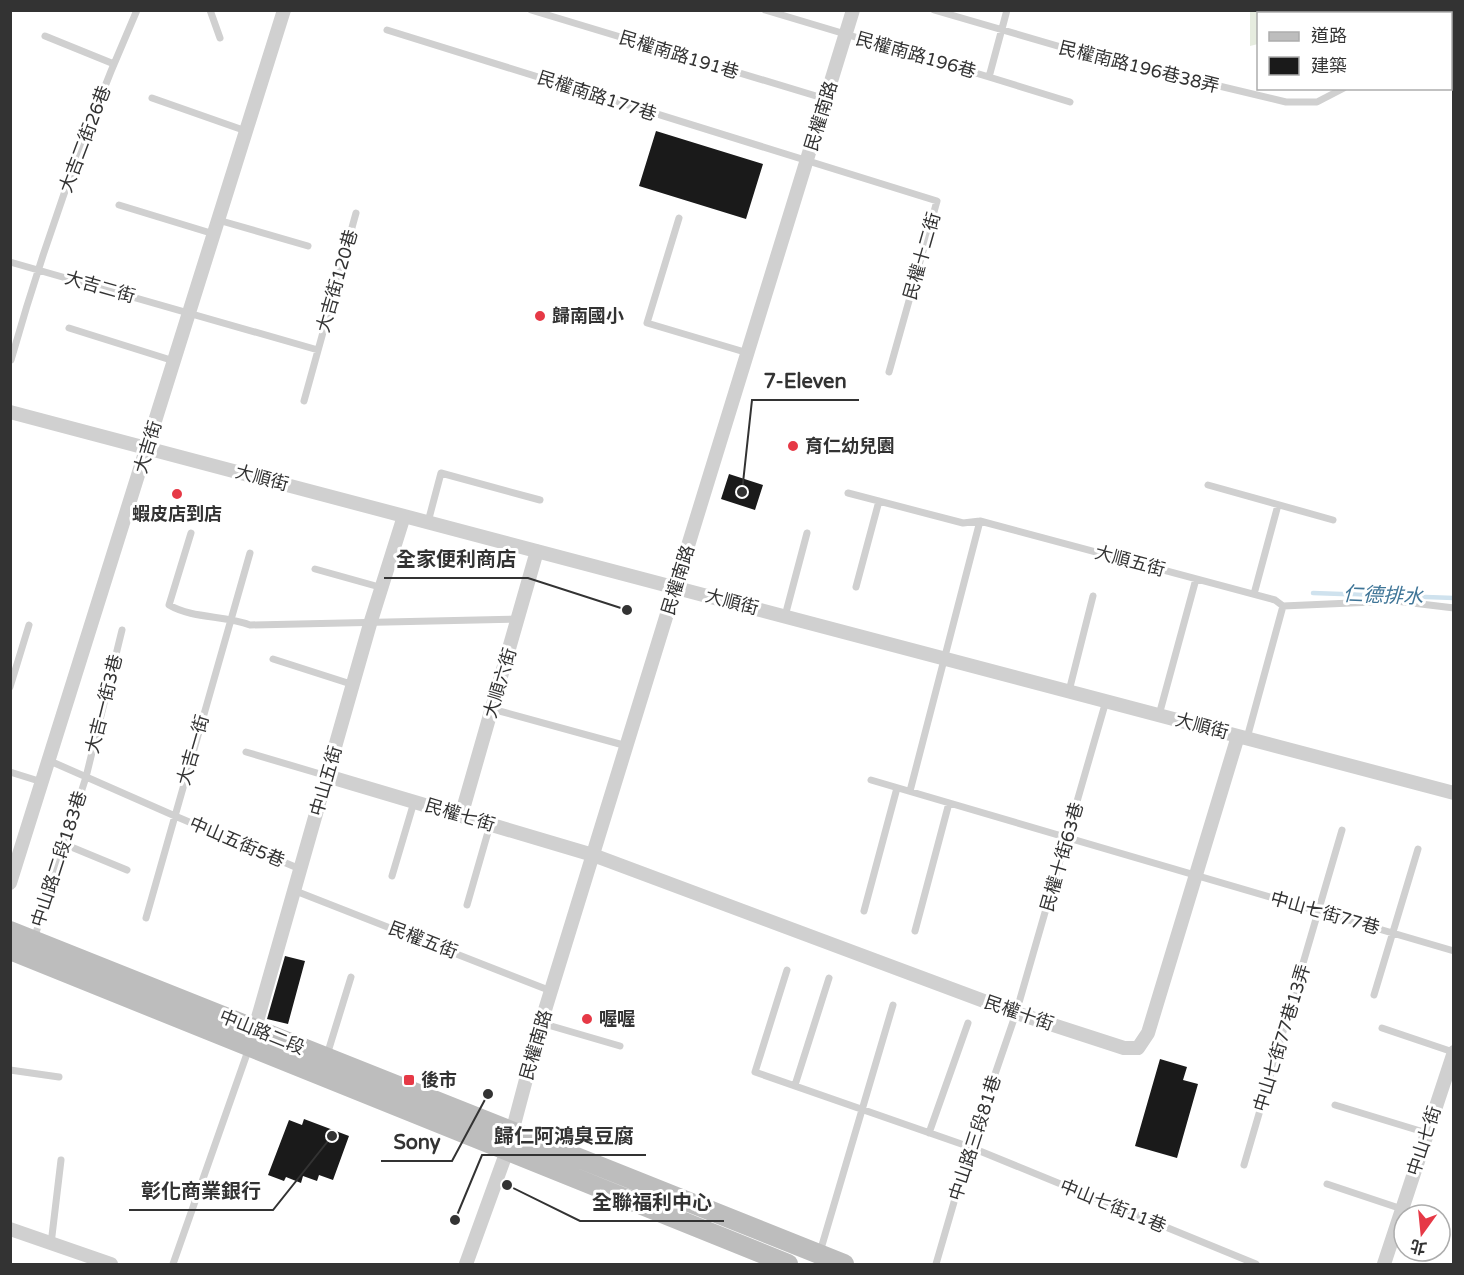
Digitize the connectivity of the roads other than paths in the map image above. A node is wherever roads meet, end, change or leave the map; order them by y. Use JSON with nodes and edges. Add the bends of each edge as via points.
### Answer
{"nodes":[{"id":1,"x":137,"y":10,"type":"edge"},
{"id":2,"x":210,"y":10,"type":"edge"},
{"id":3,"x":284,"y":10,"type":"edge"},
{"id":4,"x":531,"y":10,"type":"edge"},
{"id":5,"x":561,"y":10,"type":"edge"},
{"id":6,"x":765,"y":10,"type":"edge"},
{"id":7,"x":853,"y":10,"type":"edge"},
{"id":8,"x":934,"y":10,"type":"edge"},
{"id":9,"x":1006,"y":10,"type":"edge"},
{"id":10,"x":559,"y":19,"type":"junction"},
{"id":11,"x":1001,"y":29,"type":"junction"},
{"id":12,"x":387,"y":30,"type":"dead end"},
{"id":13,"x":846,"y":35,"type":"junction"},
{"id":14,"x":45,"y":36,"type":"dead end"},
{"id":15,"x":220,"y":38,"type":"dead end"},
{"id":16,"x":114,"y":64,"type":"junction"},
{"id":17,"x":989,"y":77,"type":"junction"},
{"id":18,"x":1340,"y":90,"type":"edge"},
{"id":19,"x":152,"y":98,"type":"dead end"},
{"id":20,"x":826,"y":99,"type":"junction"},
{"id":21,"x":1070,"y":102,"type":"dead end"},
{"id":22,"x":246,"y":131,"type":"junction"},
{"id":23,"x":807,"y":162,"type":"junction"},
{"id":24,"x":118,"y":205,"type":"dead end"},
{"id":25,"x":356,"y":213,"type":"dead end"},
{"id":26,"x":679,"y":218,"type":"dead end"},
{"id":27,"x":216,"y":227,"type":"junction"},
{"id":28,"x":308,"y":246,"type":"dead end"},
{"id":29,"x":10,"y":262,"type":"edge"},
{"id":30,"x":37,"y":269,"type":"junction"},
{"id":31,"x":190,"y":313,"type":"junction"},
{"id":32,"x":69,"y":328,"type":"dead end"},
{"id":33,"x":318,"y":350,"type":"junction"},
{"id":34,"x":748,"y":353,"type":"junction"},
{"id":35,"x":11,"y":360,"type":"edge"},
{"id":36,"x":174,"y":361,"type":"junction"},
{"id":37,"x":889,"y":372,"type":"dead end"},
{"id":38,"x":304,"y":401,"type":"dead end"},
{"id":39,"x":10,"y":412,"type":"edge"},
{"id":40,"x":148,"y":448,"type":"junction"},
{"id":41,"x":1208,"y":485,"type":"dead end"},
{"id":42,"x":848,"y":493,"type":"dead end"},
{"id":43,"x":540,"y":500,"type":"dead end"},
{"id":44,"x":879,"y":501,"type":"junction"},
{"id":45,"x":1278,"y":505,"type":"junction"},
{"id":46,"x":404,"y":516,"type":"junction"},
{"id":47,"x":1333,"y":520,"type":"dead end"},
{"id":48,"x":980,"y":521,"type":"junction"},
{"id":49,"x":428,"y":522,"type":"junction"},
{"id":50,"x":191,"y":533,"type":"dead end"},
{"id":51,"x":807,"y":534,"type":"dead end"},
{"id":52,"x":537,"y":551,"type":"junction"},
{"id":53,"x":250,"y":553,"type":"dead end"},
{"id":54,"x":315,"y":569,"type":"dead end"},
{"id":55,"x":1196,"y":579,"type":"junction"},
{"id":56,"x":676,"y":587,"type":"junction"},
{"id":57,"x":856,"y":587,"type":"dead end"},
{"id":58,"x":382,"y":588,"type":"junction"},
{"id":59,"x":1254,"y":594,"type":"junction"},
{"id":60,"x":1093,"y":596,"type":"dead end"},
{"id":61,"x":1283,"y":606,"type":"junction"},
{"id":62,"x":1454,"y":608,"type":"edge"},
{"id":63,"x":785,"y":616,"type":"junction"},
{"id":64,"x":231,"y":618,"type":"junction"},
{"id":65,"x":519,"y":618,"type":"junction"},
{"id":66,"x":370,"y":624,"type":"junction"},
{"id":67,"x":29,"y":625,"type":"dead end"},
{"id":68,"x":122,"y":630,"type":"dead end"},
{"id":69,"x":944,"y":658,"type":"junction"},
{"id":70,"x":273,"y":659,"type":"dead end"},
{"id":71,"x":354,"y":685,"type":"junction"},
{"id":72,"x":10,"y":687,"type":"edge"},
{"id":73,"x":1069,"y":691,"type":"junction"},
{"id":74,"x":1106,"y":701,"type":"junction"},
{"id":75,"x":492,"y":709,"type":"junction"},
{"id":76,"x":1159,"y":715,"type":"junction"},
{"id":77,"x":1243,"y":737,"type":"junction"},
{"id":78,"x":627,"y":746,"type":"junction"},
{"id":79,"x":246,"y":752,"type":"dead end"},
{"id":80,"x":50,"y":760,"type":"junction"},
{"id":81,"x":10,"y":772,"type":"edge"},
{"id":82,"x":327,"y":776,"type":"junction"},
{"id":83,"x":86,"y":777,"type":"junction"},
{"id":84,"x":871,"y":780,"type":"dead end"},
{"id":85,"x":44,"y":783,"type":"junction"},
{"id":86,"x":897,"y":788,"type":"junction"},
{"id":87,"x":910,"y":791,"type":"junction"},
{"id":88,"x":1454,"y":793,"type":"edge"},
{"id":89,"x":414,"y":802,"type":"junction"},
{"id":90,"x":949,"y":802,"type":"junction"},
{"id":91,"x":175,"y":816,"type":"junction"},
{"id":92,"x":461,"y":816,"type":"junction"},
{"id":93,"x":490,"y":825,"type":"junction"},
{"id":94,"x":1342,"y":830,"type":"dead end"},
{"id":95,"x":1068,"y":838,"type":"junction"},
{"id":96,"x":64,"y":844,"type":"junction"},
{"id":97,"x":1418,"y":849,"type":"dead end"},
{"id":98,"x":593,"y":855,"type":"junction"},
{"id":99,"x":300,"y":869,"type":"junction"},
{"id":100,"x":127,"y":870,"type":"dead end"},
{"id":101,"x":392,"y":876,"type":"dead end"},
{"id":102,"x":1197,"y":876,"type":"junction"},
{"id":103,"x":10,"y":883,"type":"edge"},
{"id":104,"x":294,"y":890,"type":"junction"},
{"id":105,"x":467,"y":905,"type":"dead end"},
{"id":106,"x":864,"y":910,"type":"dead end"},
{"id":107,"x":1319,"y":912,"type":"junction"},
{"id":108,"x":146,"y":918,"type":"dead end"},
{"id":109,"x":915,"y":930,"type":"dead end"},
{"id":110,"x":10,"y":931,"type":"edge"},
{"id":111,"x":1394,"y":933,"type":"junction"},
{"id":112,"x":33,"y":940,"type":"junction"},
{"id":113,"x":10,"y":950,"type":"edge"},
{"id":114,"x":1454,"y":951,"type":"edge"},
{"id":115,"x":787,"y":970,"type":"dead end"},
{"id":116,"x":351,"y":977,"type":"dead end"},
{"id":117,"x":829,"y":978,"type":"dead end"},
{"id":118,"x":552,"y":991,"type":"junction"},
{"id":119,"x":1374,"y":995,"type":"dead end"},
{"id":120,"x":893,"y":1005,"type":"dead end"},
{"id":121,"x":1016,"y":1013,"type":"junction"},
{"id":122,"x":541,"y":1023,"type":"junction"},
{"id":123,"x":968,"y":1023,"type":"dead end"},
{"id":124,"x":1382,"y":1028,"type":"dead end"},
{"id":125,"x":252,"y":1037,"type":"junction"},
{"id":126,"x":620,"y":1046,"type":"dead end"},
{"id":127,"x":1453,"y":1052,"type":"edge"},
{"id":128,"x":327,"y":1058,"type":"junction"},
{"id":129,"x":10,"y":1070,"type":"edge"},
{"id":130,"x":59,"y":1077,"type":"dead end"},
{"id":131,"x":795,"y":1085,"type":"junction"},
{"id":132,"x":1335,"y":1105,"type":"dead end"},
{"id":133,"x":861,"y":1109,"type":"junction"},
{"id":134,"x":512,"y":1132,"type":"junction"},
{"id":135,"x":929,"y":1132,"type":"junction"},
{"id":136,"x":1427,"y":1133,"type":"junction"},
{"id":137,"x":970,"y":1147,"type":"junction"},
{"id":138,"x":507,"y":1151,"type":"junction"},
{"id":139,"x":61,"y":1160,"type":"dead end"},
{"id":140,"x":1244,"y":1165,"type":"dead end"},
{"id":141,"x":1327,"y":1184,"type":"dead end"},
{"id":142,"x":1404,"y":1203,"type":"edge"},
{"id":143,"x":1392,"y":1206,"type":"edge"},
{"id":144,"x":10,"y":1230,"type":"edge"},
{"id":145,"x":1392,"y":1240,"type":"edge"},
{"id":146,"x":51,"y":1244,"type":"junction"},
{"id":147,"x":819,"y":1254,"type":"junction"},
{"id":148,"x":111,"y":1264,"type":"edge"},
{"id":149,"x":172,"y":1264,"type":"edge"},
{"id":150,"x":466,"y":1264,"type":"edge"},
{"id":151,"x":788,"y":1264,"type":"edge"},
{"id":152,"x":844,"y":1264,"type":"edge"},
{"id":153,"x":936,"y":1264,"type":"edge"},
{"id":154,"x":1256,"y":1264,"type":"edge"},
{"id":155,"x":1384,"y":1264,"type":"edge"}],
"edges":[{"from":1,"to":16,"type":"lane","name":"大吉二街26巷"},
{"from":2,"to":15,"type":"lane"},
{"from":3,"to":22,"type":"street","name":"大吉街"},
{"from":4,"to":10,"type":"lane","name":"民權南路191巷"},
{"from":5,"to":10,"type":"lane"},
{"from":6,"to":13,"type":"lane","name":"民權南路196巷"},
{"from":7,"to":13,"type":"street","name":"民權南路"},
{"from":8,"to":11,"type":"lane","name":"民權南路196巷38弄"},
{"from":9,"to":11,"type":"lane","name":"民權南路196巷"},
{"from":10,"to":20,"type":"lane","name":"民權南路191巷"},
{"from":11,"to":17,"type":"lane","name":"民權南路196巷"},
{"from":11,"to":18,"type":"lane","name":"民權南路196巷38弄","via":[[1085,54],[1286,102],[1317,102]]},
{"from":12,"to":23,"type":"lane","name":"民權南路177巷"},
{"from":13,"to":17,"type":"lane","name":"民權南路196巷"},
{"from":13,"to":20,"type":"street","name":"民權南路"},
{"from":14,"to":16,"type":"lane"},
{"from":16,"to":30,"type":"lane","name":"大吉二街26巷"},
{"from":17,"to":21,"type":"lane"},
{"from":19,"to":22,"type":"lane"},
{"from":20,"to":23,"type":"street","name":"民權南路"},
{"from":22,"to":27,"type":"street","name":"大吉街"},
{"from":23,"to":34,"type":"street","name":"民權南路"},
{"from":23,"to":37,"type":"lane","name":"民權十二街","via":[[937,201]]},
{"from":24,"to":27,"type":"lane"},
{"from":25,"to":33,"type":"lane","name":"大吉街120巷"},
{"from":26,"to":34,"type":"lane","via":[[647,323]]},
{"from":27,"to":28,"type":"lane"},
{"from":27,"to":31,"type":"street","name":"大吉街"},
{"from":29,"to":30,"type":"lane","name":"大吉二街"},
{"from":30,"to":31,"type":"lane","name":"大吉二街"},
{"from":30,"to":35,"type":"lane","name":"大吉二街26巷"},
{"from":31,"to":33,"type":"lane","name":"大吉街120巷"},
{"from":31,"to":36,"type":"street","name":"大吉街"},
{"from":32,"to":36,"type":"lane"},
{"from":33,"to":38,"type":"lane","name":"大吉街120巷"},
{"from":34,"to":56,"type":"street","name":"民權南路"},
{"from":36,"to":40,"type":"street","name":"大吉街"},
{"from":39,"to":40,"type":"street","name":"大順街"},
{"from":40,"to":46,"type":"street","name":"大順街"},
{"from":40,"to":80,"type":"street","name":"大吉街"},
{"from":41,"to":45,"type":"lane"},
{"from":42,"to":44,"type":"lane","name":"大順五街"},
{"from":43,"to":49,"type":"lane","via":[[441,473]]},
{"from":44,"to":48,"type":"lane","name":"大順五街","via":[[963,523]]},
{"from":44,"to":57,"type":"lane"},
{"from":45,"to":47,"type":"lane"},
{"from":45,"to":59,"type":"lane"},
{"from":46,"to":49,"type":"street","name":"大順街"},
{"from":46,"to":58,"type":"street","name":"中山五街"},
{"from":48,"to":55,"type":"lane","name":"大順五街"},
{"from":48,"to":69,"type":"lane"},
{"from":49,"to":52,"type":"street","name":"大順街"},
{"from":50,"to":64,"type":"lane","via":[[169,605],[182,612]]},
{"from":51,"to":63,"type":"lane"},
{"from":52,"to":56,"type":"street","name":"大順街"},
{"from":52,"to":65,"type":"street","name":"大順六街"},
{"from":53,"to":64,"type":"lane","name":"大吉一街"},
{"from":54,"to":58,"type":"lane"},
{"from":55,"to":59,"type":"lane","name":"大順五街"},
{"from":55,"to":76,"type":"lane"},
{"from":56,"to":63,"type":"street","name":"大順街"},
{"from":56,"to":78,"type":"street","name":"民權南路"},
{"from":58,"to":66,"type":"street","name":"中山五街"},
{"from":59,"to":61,"type":"lane","name":"大順五街"},
{"from":60,"to":73,"type":"lane"},
{"from":61,"to":62,"type":"lane","via":[[1395,601]]},
{"from":61,"to":77,"type":"lane"},
{"from":63,"to":69,"type":"street","name":"大順街"},
{"from":64,"to":66,"type":"lane","via":[[250,625]]},
{"from":64,"to":91,"type":"lane","name":"大吉一街"},
{"from":65,"to":66,"type":"lane"},
{"from":65,"to":75,"type":"street","name":"大順六街"},
{"from":66,"to":71,"type":"street","name":"中山五街"},
{"from":67,"to":72,"type":"lane"},
{"from":68,"to":83,"type":"lane","name":"大吉一街3巷"},
{"from":69,"to":73,"type":"street","name":"大順街"},
{"from":69,"to":87,"type":"lane"},
{"from":70,"to":71,"type":"lane"},
{"from":71,"to":82,"type":"street","name":"中山五街"},
{"from":73,"to":74,"type":"street","name":"大順街"},
{"from":74,"to":76,"type":"street","name":"大順街"},
{"from":74,"to":95,"type":"lane","name":"民權十街63巷"},
{"from":75,"to":78,"type":"lane"},
{"from":75,"to":92,"type":"street","name":"大順六街"},
{"from":76,"to":77,"type":"street","name":"大順街"},
{"from":77,"to":88,"type":"street","name":"大順街"},
{"from":77,"to":102,"type":"street","name":"民權十街"},
{"from":78,"to":98,"type":"street","name":"民權南路"},
{"from":79,"to":82,"type":"lane"},
{"from":80,"to":83,"type":"lane"},
{"from":80,"to":85,"type":"street","name":"大吉街"},
{"from":81,"to":85,"type":"lane"},
{"from":82,"to":89,"type":"street","name":"民權七街"},
{"from":82,"to":99,"type":"street","name":"中山五街"},
{"from":83,"to":91,"type":"lane"},
{"from":83,"to":96,"type":"lane","name":"中山路二段183巷"},
{"from":84,"to":86,"type":"lane","name":"中山七街77巷"},
{"from":85,"to":103,"type":"street","name":"大吉街"},
{"from":86,"to":87,"type":"lane","name":"中山七街77巷"},
{"from":86,"to":106,"type":"lane"},
{"from":87,"to":90,"type":"lane","name":"中山七街77巷"},
{"from":89,"to":92,"type":"street","name":"民權七街"},
{"from":89,"to":101,"type":"lane"},
{"from":90,"to":95,"type":"lane","name":"中山七街77巷"},
{"from":90,"to":109,"type":"lane"},
{"from":91,"to":99,"type":"lane","name":"中山五街5巷"},
{"from":91,"to":108,"type":"lane","name":"大吉一街"},
{"from":92,"to":93,"type":"street","name":"民權七街"},
{"from":93,"to":98,"type":"street","name":"民權七街"},
{"from":93,"to":105,"type":"lane"},
{"from":94,"to":107,"type":"lane","name":"中山七街77巷13弄"},
{"from":95,"to":102,"type":"lane","name":"中山七街77巷"},
{"from":95,"to":121,"type":"lane","name":"民權十街63巷"},
{"from":96,"to":100,"type":"lane"},
{"from":96,"to":112,"type":"lane","name":"中山路二段183巷"},
{"from":97,"to":111,"type":"lane"},
{"from":98,"to":118,"type":"street","name":"民權南路"},
{"from":98,"to":121,"type":"street","name":"民權十街"},
{"from":99,"to":104,"type":"street","name":"中山五街"},
{"from":102,"to":107,"type":"lane","name":"中山七街77巷"},
{"from":102,"to":121,"type":"street","name":"民權十街","via":[[1148,1033],[1138,1048],[1124,1048]]},
{"from":104,"to":118,"type":"lane","name":"民權五街"},
{"from":104,"to":125,"type":"street","name":"中山五街"},
{"from":107,"to":111,"type":"lane","name":"中山七街77巷"},
{"from":107,"to":140,"type":"lane","name":"中山七街77巷13弄"},
{"from":110,"to":112,"type":"main road","name":"中山路二段"},
{"from":111,"to":114,"type":"lane","name":"中山七街77巷"},
{"from":111,"to":119,"type":"lane"},
{"from":112,"to":125,"type":"main road","name":"中山路二段"},
{"from":113,"to":125,"type":"main road","name":"中山路二段"},
{"from":115,"to":131,"type":"lane","name":"中山七街11巷","via":[[755,1072]]},
{"from":116,"to":128,"type":"lane"},
{"from":117,"to":131,"type":"lane"},
{"from":118,"to":122,"type":"street","name":"民權南路"},
{"from":120,"to":133,"type":"lane"},
{"from":121,"to":137,"type":"lane","name":"中山路三段81巷"},
{"from":122,"to":126,"type":"lane"},
{"from":122,"to":134,"type":"street","name":"民權南路"},
{"from":123,"to":135,"type":"lane"},
{"from":124,"to":127,"type":"lane"},
{"from":125,"to":128,"type":"main road","name":"中山路二段"},
{"from":125,"to":138,"type":"main road","name":"中山路二段"},
{"from":125,"to":149,"type":"lane"},
{"from":127,"to":136,"type":"street","name":"中山七街"},
{"from":128,"to":134,"type":"main road","name":"中山路二段"},
{"from":129,"to":130,"type":"lane"},
{"from":131,"to":133,"type":"lane","name":"中山七街11巷"},
{"from":132,"to":136,"type":"lane"},
{"from":133,"to":135,"type":"lane","name":"中山七街11巷"},
{"from":133,"to":147,"type":"lane"},
{"from":134,"to":138,"type":"street","name":"民權南路"},
{"from":134,"to":147,"type":"main road","name":"中山路二段"},
{"from":135,"to":137,"type":"lane","name":"中山七街11巷"},
{"from":136,"to":142,"type":"street","name":"中山七街"},
{"from":137,"to":153,"type":"lane","name":"中山路三段81巷"},
{"from":137,"to":154,"type":"lane","name":"中山七街11巷"},
{"from":138,"to":150,"type":"street","name":"民權南路"},
{"from":138,"to":151,"type":"main road","name":"中山路二段"},
{"from":139,"to":146,"type":"lane"},
{"from":141,"to":143,"type":"lane"},
{"from":144,"to":146,"type":"street"},
{"from":145,"to":155,"type":"street","name":"中山七街"},
{"from":146,"to":148,"type":"street"},
{"from":147,"to":152,"type":"main road","name":"中山路二段"}]}
